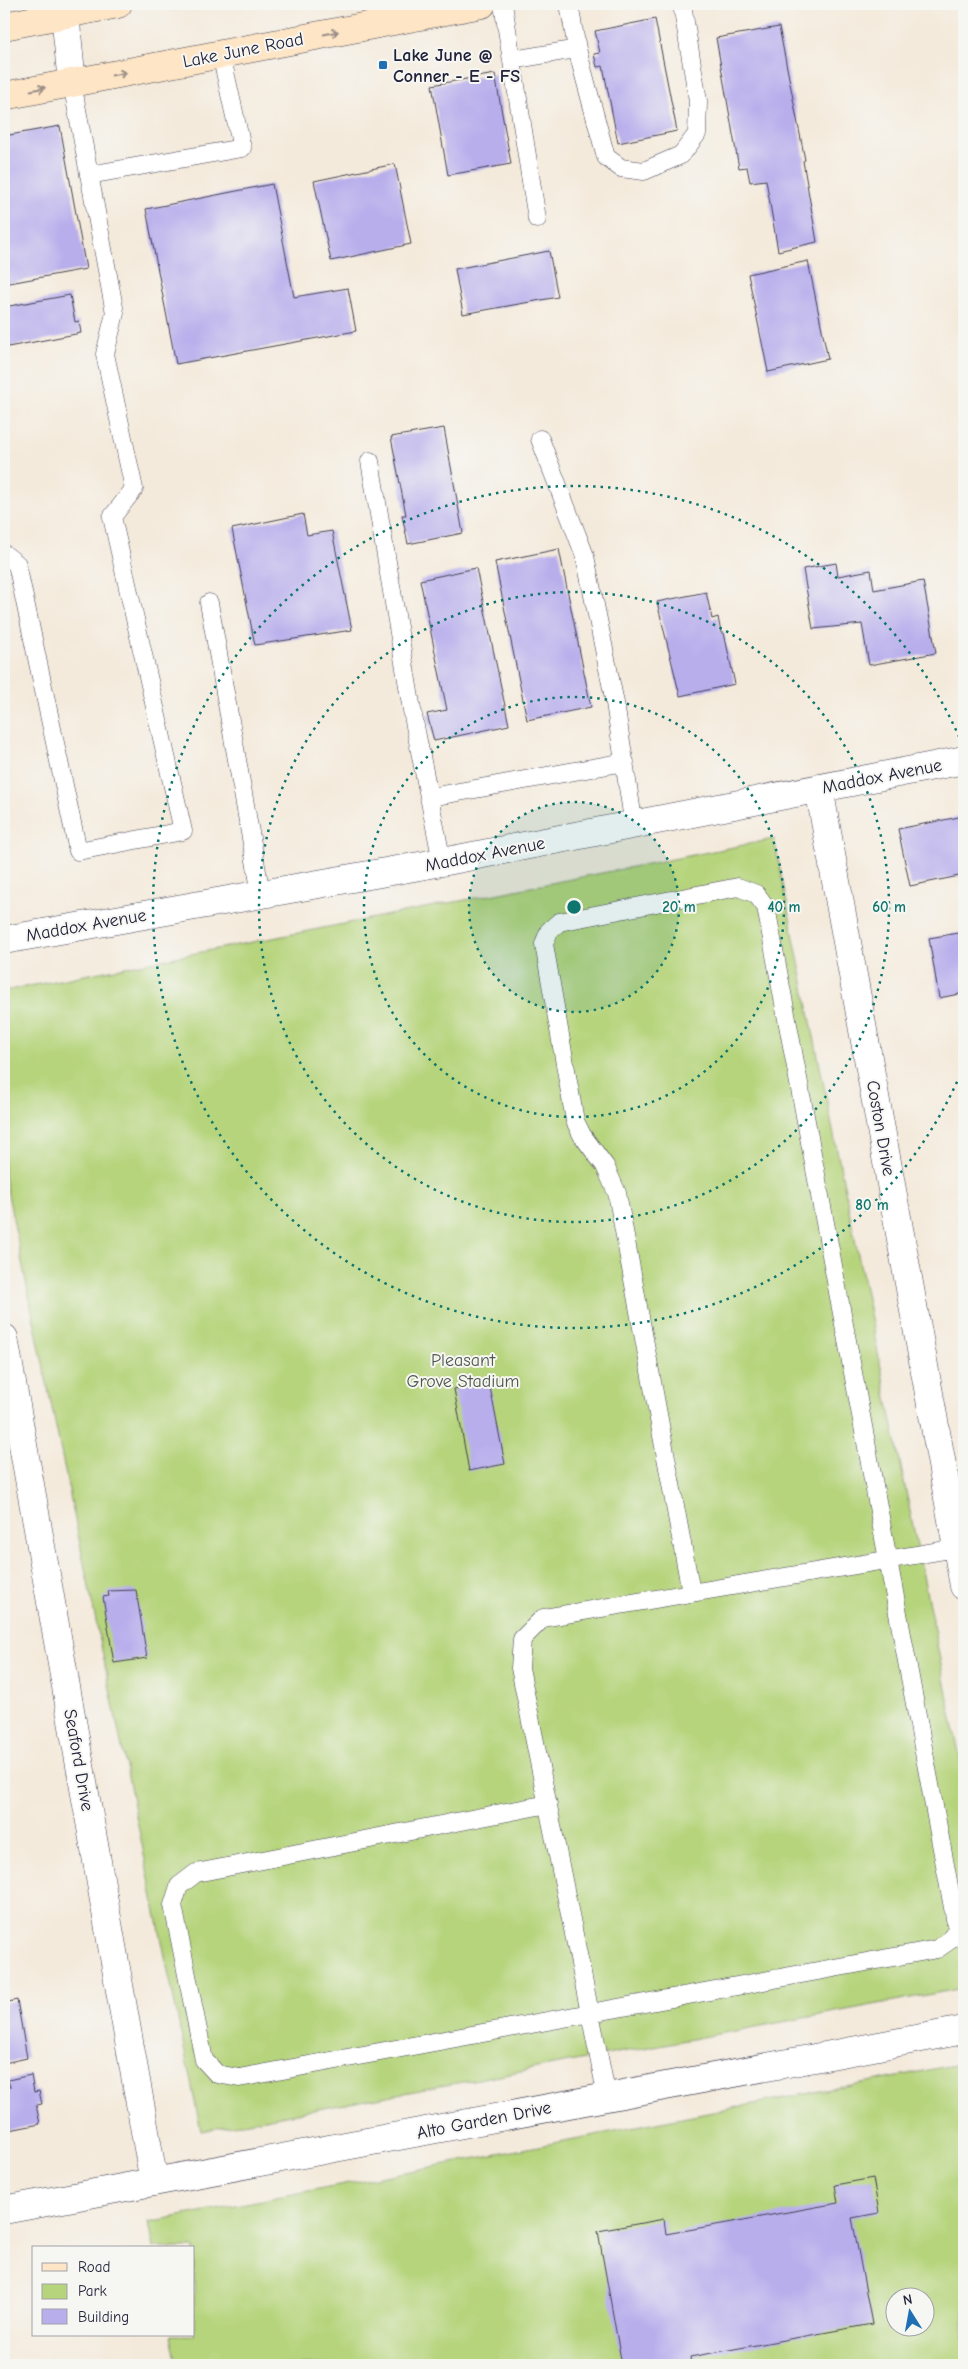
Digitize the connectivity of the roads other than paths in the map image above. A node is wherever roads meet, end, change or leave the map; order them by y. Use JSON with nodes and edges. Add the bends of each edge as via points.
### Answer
{"nodes":[{"id":1,"x":118,"y":4,"type":"edge"},
{"id":2,"x":482,"y":4,"type":"edge"},
{"id":3,"x":503,"y":4,"type":"edge"},
{"id":4,"x":569,"y":4,"type":"edge"},
{"id":5,"x":682,"y":4,"type":"edge"},
{"id":6,"x":65,"y":9,"type":"edge"},
{"id":7,"x":4,"y":26,"type":"edge"},
{"id":8,"x":577,"y":49,"type":"junction"},
{"id":9,"x":221,"y":54,"type":"junction"},
{"id":10,"x":512,"y":60,"type":"junction"},
{"id":11,"x":72,"y":83,"type":"junction"},
{"id":12,"x":4,"y":96,"type":"edge"},
{"id":13,"x":89,"y":175,"type":"junction"},
{"id":14,"x":537,"y":219,"type":"dead end"},
{"id":15,"x":540,"y":439,"type":"dead end"},
{"id":16,"x":370,"y":461,"type":"dead end"},
{"id":17,"x":4,"y":554,"type":"edge"},
{"id":18,"x":209,"y":603,"type":"dead end"},
{"id":19,"x":964,"y":760,"type":"edge"},
{"id":20,"x":625,"y":762,"type":"junction"},
{"id":21,"x":819,"y":788,"type":"junction"},
{"id":22,"x":431,"y":797,"type":"junction"},
{"id":23,"x":634,"y":826,"type":"junction"},
{"id":24,"x":442,"y":862,"type":"junction"},
{"id":25,"x":261,"y":894,"type":"junction"},
{"id":26,"x":4,"y":940,"type":"edge"},
{"id":27,"x":4,"y":1338,"type":"edge"},
{"id":28,"x":957,"y":1548,"type":"junction"},
{"id":29,"x":889,"y":1559,"type":"junction"},
{"id":30,"x":964,"y":1586,"type":"edge"},
{"id":31,"x":691,"y":1592,"type":"junction"},
{"id":32,"x":548,"y":1804,"type":"junction"},
{"id":33,"x":590,"y":2013,"type":"junction"},
{"id":34,"x":964,"y":2030,"type":"edge"},
{"id":35,"x":607,"y":2097,"type":"junction"},
{"id":36,"x":154,"y":2182,"type":"junction"},
{"id":37,"x":4,"y":2210,"type":"edge"}],
"edges":[{"from":1,"to":6,"type":"main road"},
{"from":9,"to":2,"type":"main road","name":"Lake June Road","one_way":true},
{"from":3,"to":10,"type":"lane"},
{"from":4,"to":8,"type":"lane"},
{"from":5,"to":8,"type":"lane","via":[[698,101],[697,134],[681,154],[644,171],[621,168],[606,157]]},
{"from":6,"to":7,"type":"main road"},
{"from":6,"to":11,"type":"street"},
{"from":8,"to":10,"type":"lane"},
{"from":11,"to":9,"type":"main road","name":"Lake June Road","one_way":true},
{"from":9,"to":13,"type":"lane","via":[[242,148]]},
{"from":10,"to":14,"type":"lane"},
{"from":12,"to":11,"type":"main road","name":"Lake June Road","one_way":true},
{"from":11,"to":13,"type":"lane"},
{"from":13,"to":17,"type":"lane","via":[[115,313],[105,354],[134,489],[112,517],[183,830],[78,851],[18,564]]},
{"from":15,"to":20,"type":"lane","via":[[585,556]]},
{"from":16,"to":22,"type":"lane","via":[[413,716]]},
{"from":18,"to":25,"type":"lane"},
{"from":19,"to":21,"type":"street","name":"Maddox Avenue"},
{"from":20,"to":22,"type":"lane"},
{"from":20,"to":23,"type":"lane"},
{"from":21,"to":23,"type":"street","name":"Maddox Avenue"},
{"from":21,"to":28,"type":"street","name":"Coston Drive"},
{"from":22,"to":24,"type":"lane"},
{"from":23,"to":24,"type":"street","name":"Maddox Avenue"},
{"from":24,"to":25,"type":"street","name":"Maddox Avenue"},
{"from":25,"to":26,"type":"street","name":"Maddox Avenue"},
{"from":27,"to":36,"type":"street","name":"Seaford Drive"},
{"from":28,"to":29,"type":"lane"},
{"from":28,"to":30,"type":"street","name":"Coston Drive"},
{"from":29,"to":31,"type":"lane"},
{"from":29,"to":31,"type":"lane","via":[[766,907],[756,894],[738,887],[559,922],[549,931],[544,944],[575,1121],[605,1166],[617,1193]]},
{"from":29,"to":33,"type":"lane","via":[[957,1929],[950,1940],[937,1949]]},
{"from":31,"to":32,"type":"lane","via":[[543,1618],[522,1638],[520,1668]]},
{"from":32,"to":33,"type":"lane"},
{"from":32,"to":33,"type":"lane","via":[[196,1873],[179,1886],[173,1905],[198,2031],[204,2060],[217,2074],[238,2078]]},
{"from":33,"to":35,"type":"lane"},
{"from":34,"to":35,"type":"street","name":"Alto Garden Drive"},
{"from":35,"to":36,"type":"street","name":"Alto Garden Drive"},
{"from":36,"to":37,"type":"street","name":"Alto Garden Drive"}]}
